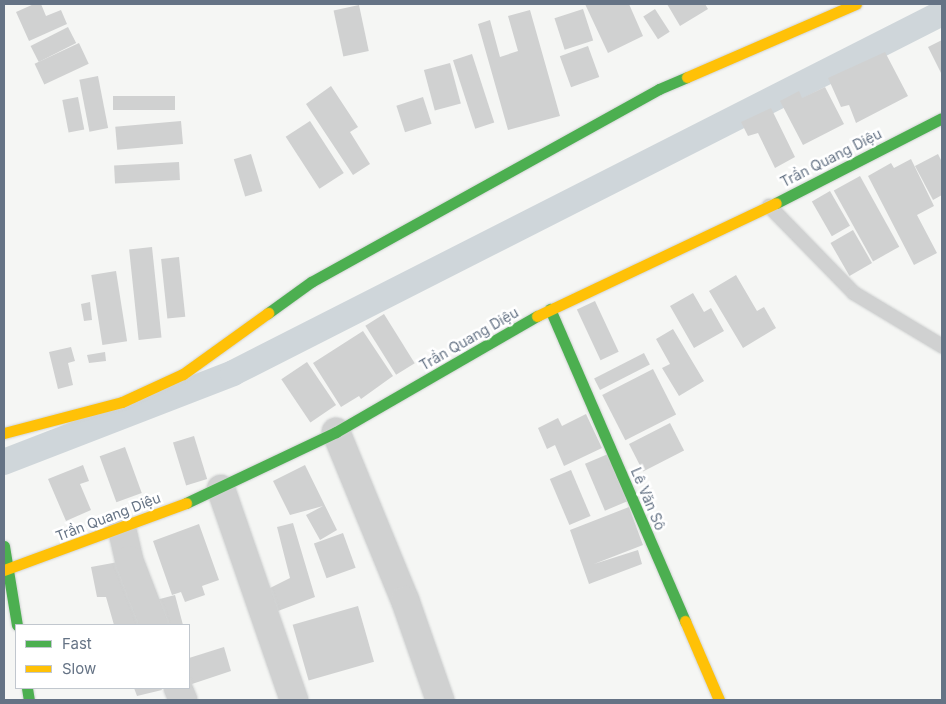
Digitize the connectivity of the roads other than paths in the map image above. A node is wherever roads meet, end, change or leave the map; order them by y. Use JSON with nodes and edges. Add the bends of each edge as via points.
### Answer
{"nodes":[{"id":1,"x":856,"y":4,"type":"edge"},
{"id":2,"x":942,"y":118,"type":"edge"},
{"id":3,"x":769,"y":206,"type":"junction"},
{"id":4,"x":550,"y":310,"type":"junction"},
{"id":5,"x":942,"y":346,"type":"edge"},
{"id":6,"x":336,"y":432,"type":"junction"},
{"id":7,"x":4,"y":433,"type":"edge"},
{"id":8,"x":221,"y":489,"type":"junction"},
{"id":9,"x":122,"y":529,"type":"junction"},
{"id":10,"x":4,"y":546,"type":"edge"},
{"id":11,"x":6,"y":570,"type":"edge"},
{"id":12,"x":17,"y":624,"type":"edge"},
{"id":13,"x":154,"y":624,"type":"edge"},
{"id":14,"x":294,"y":700,"type":"edge"},
{"id":15,"x":440,"y":700,"type":"edge"},
{"id":16,"x":719,"y":700,"type":"edge"}],
"edges":[{"from":1,"to":7,"type":"street","via":[[659,89],[311,282],[182,374],[122,402]]},
{"from":2,"to":3,"type":"street","name":"Trần Quang Diệu"},
{"from":3,"to":4,"type":"street","name":"Trần Quang Diệu"},
{"from":3,"to":5,"type":"lane","via":[[854,293]]},
{"from":4,"to":6,"type":"street","name":"Trần Quang Diệu"},
{"from":4,"to":16,"type":"street","name":"Lê Văn Sô"},
{"from":6,"to":8,"type":"street","name":"Trần Quang Diệu"},
{"from":6,"to":15,"type":"street","via":[[404,600]]},
{"from":8,"to":9,"type":"street","name":"Trần Quang Diệu"},
{"from":8,"to":14,"type":"street"},
{"from":9,"to":11,"type":"street","name":"Trần Quang Diệu"},
{"from":9,"to":13,"type":"street","via":[[129,560]]},
{"from":10,"to":11,"type":"street"},
{"from":11,"to":12,"type":"street"}]}
